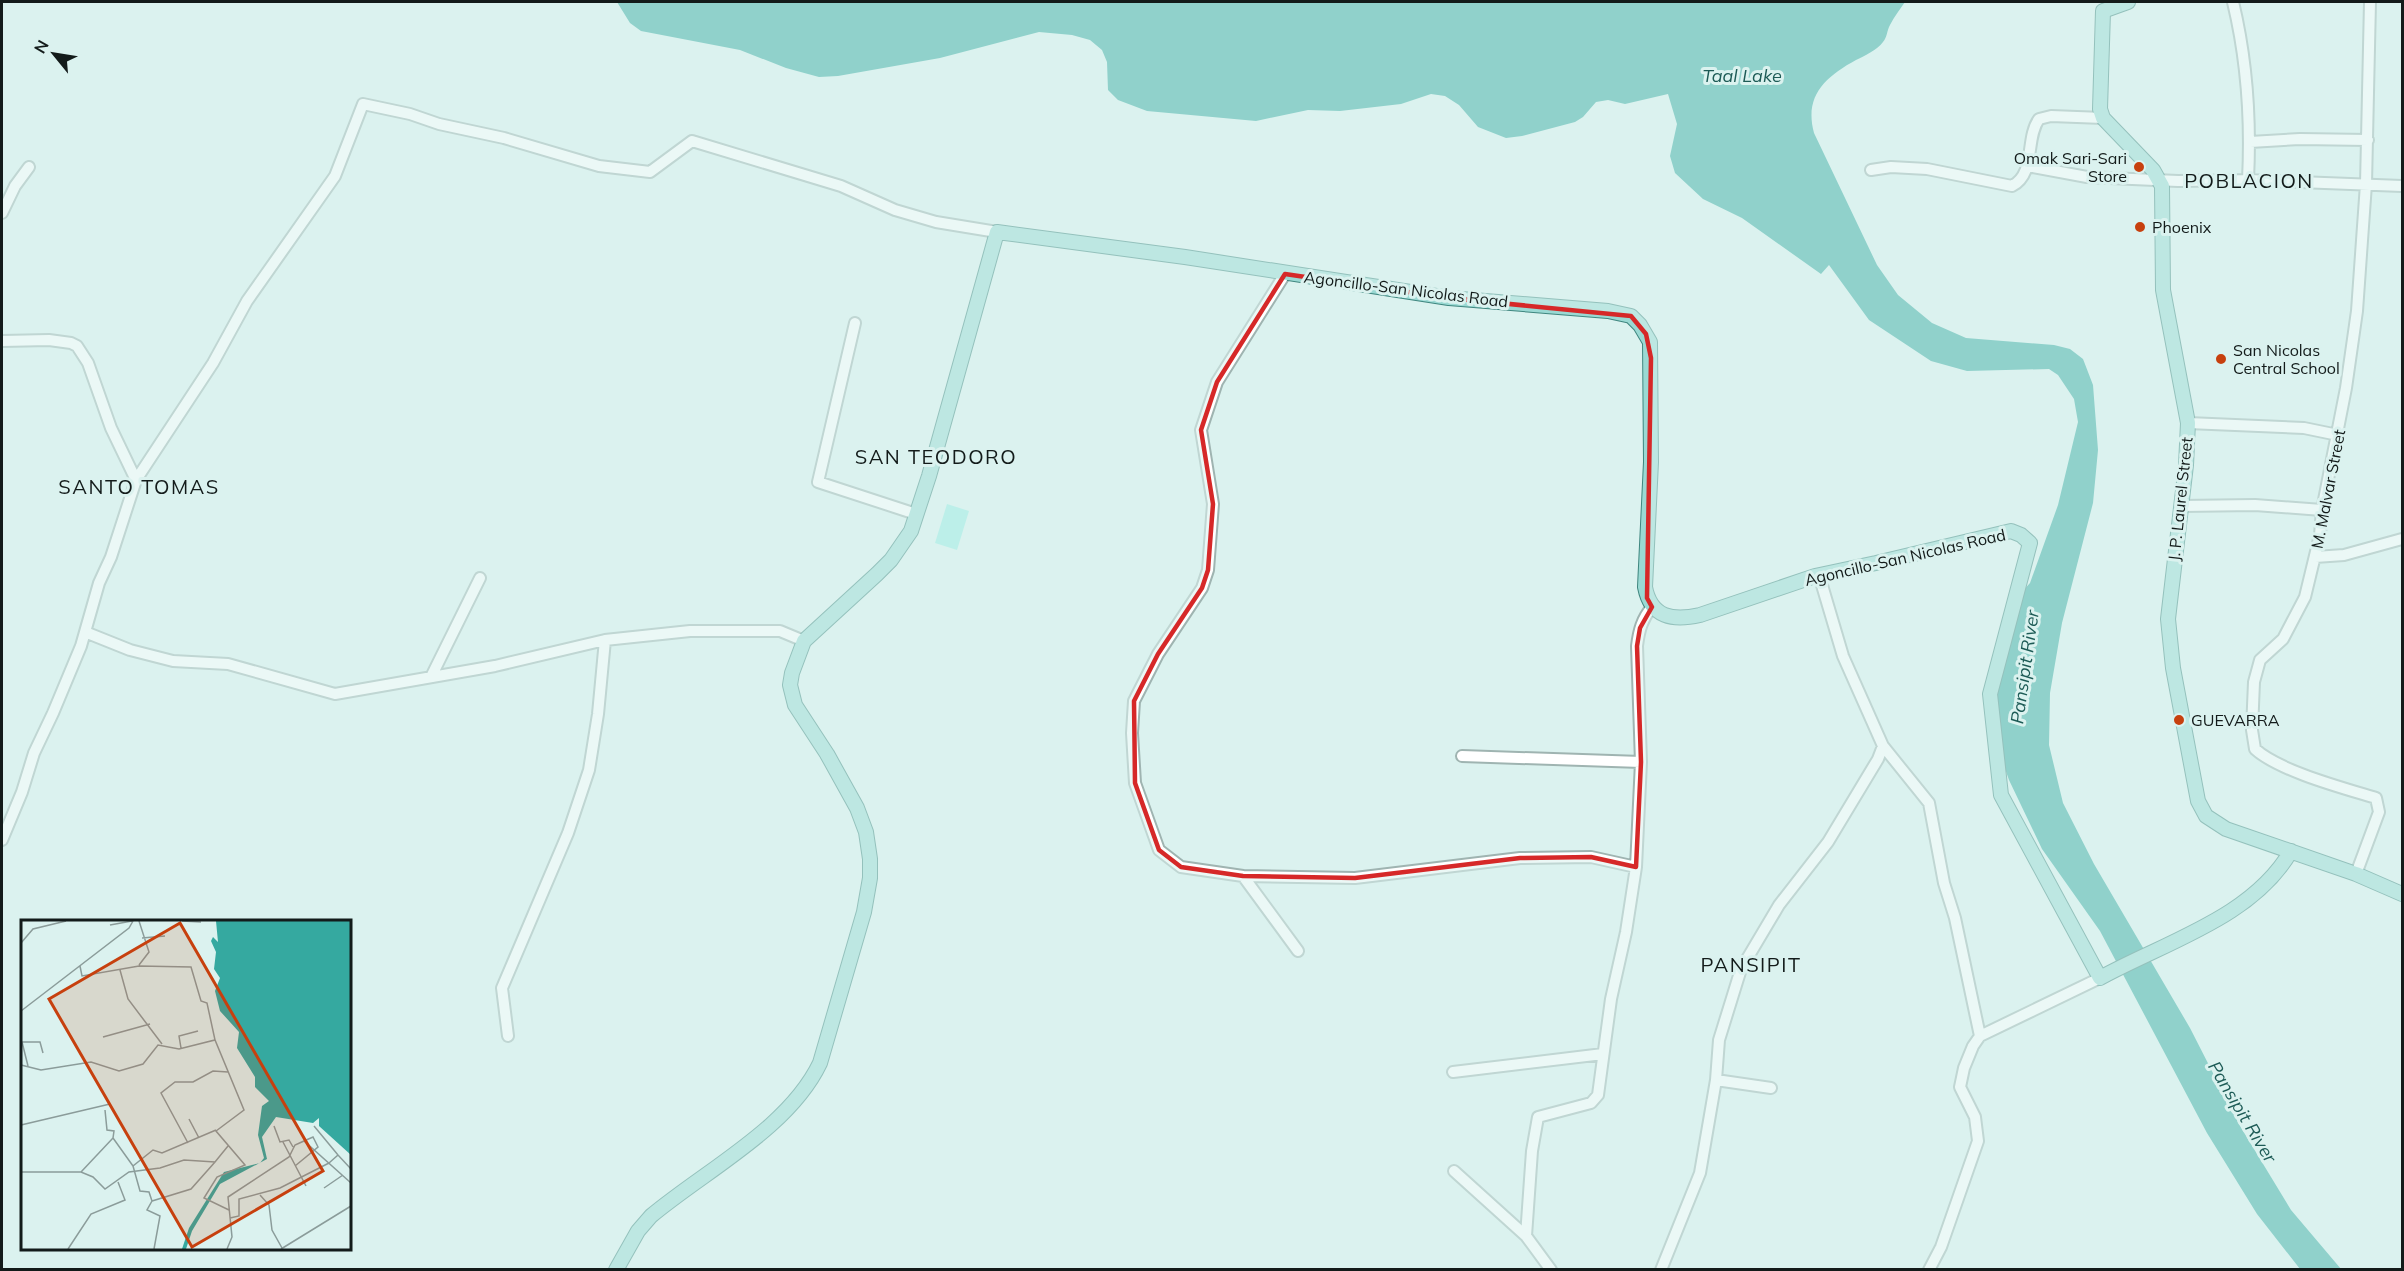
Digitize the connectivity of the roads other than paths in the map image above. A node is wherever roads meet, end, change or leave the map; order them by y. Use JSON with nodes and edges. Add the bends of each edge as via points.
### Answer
{"nodes":[{"id":1,"x":2128,"y":2,"type":"edge"},
{"id":2,"x":2233,"y":2,"type":"edge"},
{"id":3,"x":2370,"y":2,"type":"edge"},
{"id":4,"x":2103,"y":6,"type":"edge"},
{"id":5,"x":2103,"y":118,"type":"junction"},
{"id":6,"x":2368,"y":140,"type":"junction"},
{"id":7,"x":2250,"y":142,"type":"junction"},
{"id":8,"x":2027,"y":166,"type":"junction"},
{"id":9,"x":29,"y":167,"type":"dead end"},
{"id":10,"x":1870,"y":170,"type":"dead end"},
{"id":11,"x":2159,"y":179,"type":"junction"},
{"id":12,"x":2248,"y":180,"type":"junction"},
{"id":13,"x":2366,"y":184,"type":"junction"},
{"id":14,"x":2403,"y":186,"type":"edge"},
{"id":15,"x":2,"y":213,"type":"edge"},
{"id":16,"x":997,"y":232,"type":"junction"},
{"id":17,"x":1285,"y":274,"type":"junction"},
{"id":18,"x":855,"y":323,"type":"dead end"},
{"id":19,"x":2,"y":341,"type":"edge"},
{"id":20,"x":2188,"y":423,"type":"junction"},
{"id":21,"x":2338,"y":435,"type":"junction"},
{"id":22,"x":136,"y":480,"type":"junction"},
{"id":23,"x":2181,"y":506,"type":"junction"},
{"id":24,"x":2322,"y":510,"type":"junction"},
{"id":25,"x":916,"y":514,"type":"junction"},
{"id":26,"x":2403,"y":539,"type":"edge"},
{"id":27,"x":2315,"y":557,"type":"junction"},
{"id":28,"x":1819,"y":575,"type":"junction"},
{"id":29,"x":480,"y":578,"type":"dead end"},
{"id":30,"x":1652,"y":607,"type":"junction"},
{"id":31,"x":85,"y":632,"type":"junction"},
{"id":32,"x":605,"y":640,"type":"junction"},
{"id":33,"x":804,"y":641,"type":"junction"},
{"id":34,"x":431,"y":677,"type":"junction"},
{"id":35,"x":1882,"y":746,"type":"junction"},
{"id":36,"x":1462,"y":756,"type":"dead end"},
{"id":37,"x":1641,"y":762,"type":"junction"},
{"id":38,"x":2,"y":840,"type":"edge"},
{"id":39,"x":2291,"y":851,"type":"junction"},
{"id":40,"x":1636,"y":867,"type":"junction"},
{"id":41,"x":2356,"y":874,"type":"junction"},
{"id":42,"x":1243,"y":876,"type":"junction"},
{"id":43,"x":2403,"y":894,"type":"edge"},
{"id":44,"x":1298,"y":951,"type":"dead end"},
{"id":45,"x":2100,"y":978,"type":"junction"},
{"id":46,"x":1980,"y":1035,"type":"junction"},
{"id":47,"x":508,"y":1036,"type":"dead end"},
{"id":48,"x":1603,"y":1054,"type":"junction"},
{"id":49,"x":1453,"y":1072,"type":"dead end"},
{"id":50,"x":1716,"y":1080,"type":"junction"},
{"id":51,"x":1771,"y":1088,"type":"dead end"},
{"id":52,"x":1454,"y":1172,"type":"dead end"},
{"id":53,"x":1526,"y":1236,"type":"junction"},
{"id":54,"x":616,"y":1269,"type":"edge"},
{"id":55,"x":1551,"y":1269,"type":"edge"},
{"id":56,"x":1661,"y":1269,"type":"edge"},
{"id":57,"x":1929,"y":1269,"type":"edge"}],
"edges":[{"from":1,"to":4,"type":"main road"},
{"from":2,"to":7,"type":"street","via":[[2244,58]]},
{"from":3,"to":6,"type":"street","name":"M. Malvar Street"},
{"from":4,"to":5,"type":"main road"},
{"from":5,"to":8,"type":"street","via":[[2039,119],[2033,129]]},
{"from":5,"to":11,"type":"main road"},
{"from":6,"to":7,"type":"street"},
{"from":6,"to":13,"type":"street","name":"M. Malvar Street"},
{"from":7,"to":12,"type":"street"},
{"from":8,"to":10,"type":"street","via":[[2012,186],[1927,169]]},
{"from":8,"to":11,"type":"street","via":[[2087,177]]},
{"from":9,"to":15,"type":"street"},
{"from":11,"to":12,"type":"street"},
{"from":11,"to":20,"type":"main road","name":"J. P. Laurel Street","via":[[2163,290]]},
{"from":12,"to":13,"type":"street"},
{"from":13,"to":14,"type":"street"},
{"from":13,"to":21,"type":"street","name":"M. Malvar Street","via":[[2356,315]]},
{"from":16,"to":17,"type":"main road","name":"Agoncillo-San Nicolas Road"},
{"from":16,"to":22,"type":"street","via":[[905,213],[830,182],[692,141],[650,172],[599,166],[363,104],[335,176],[247,301],[213,363]]},
{"from":16,"to":25,"type":"main road"},
{"from":17,"to":30,"type":"main road","name":"Agoncillo-San Nicolas Road","via":[[1449,298],[1608,310],[1631,316],[1646,334],[1651,358],[1652,462],[1645,587]]},
{"from":17,"to":42,"type":"street","via":[[1217,382],[1201,430],[1213,504],[1208,570],[1202,588],[1158,654],[1134,701],[1135,783],[1159,850],[1181,867]]},
{"from":18,"to":25,"type":"street","via":[[818,482]]},
{"from":19,"to":22,"type":"street","via":[[49,340],[77,346],[88,363],[111,428]]},
{"from":20,"to":21,"type":"street","via":[[2304,428]]},
{"from":20,"to":23,"type":"main road","name":"J. P. Laurel Street"},
{"from":21,"to":24,"type":"street","name":"M. Malvar Street"},
{"from":22,"to":31,"type":"street"},
{"from":23,"to":24,"type":"street","via":[[2255,505]]},
{"from":23,"to":39,"type":"main road","name":"J. P. Laurel Street","via":[[2168,619],[2173,668],[2198,801],[2206,816],[2226,829]]},
{"from":24,"to":27,"type":"street","name":"M. Malvar Street"},
{"from":25,"to":33,"type":"main road","via":[[911,531],[891,560]]},
{"from":26,"to":27,"type":"street","via":[[2344,555]]},
{"from":27,"to":41,"type":"street","name":"M. Malvar Street","via":[[2300,608],[2283,639],[2260,660],[2254,682],[2253,740],[2255,749],[2266,759],[2376,798],[2379,812]]},
{"from":28,"to":30,"type":"main road","name":"Agoncillo-San Nicolas Road","via":[[1686,618],[1666,616]]},
{"from":28,"to":35,"type":"street","via":[[1843,656]]},
{"from":28,"to":45,"type":"main road","name":"Agoncillo-San Nicolas Road","via":[[2011,531],[2030,543],[1990,694],[2001,795]]},
{"from":29,"to":34,"type":"street"},
{"from":30,"to":37,"type":"street","via":[[1644,616],[1637,646]]},
{"from":31,"to":34,"type":"street","via":[[130,650],[173,661],[228,664],[335,694]]},
{"from":31,"to":38,"type":"street"},
{"from":32,"to":33,"type":"street","via":[[690,631],[780,631]]},
{"from":32,"to":34,"type":"street"},
{"from":32,"to":47,"type":"street","via":[[589,770],[568,833],[502,988]]},
{"from":33,"to":54,"type":"main road","via":[[792,673],[791,693],[857,807],[870,859],[864,912],[820,1064],[808,1086],[775,1123],[651,1216]]},
{"from":35,"to":46,"type":"street","via":[[1929,803]]},
{"from":35,"to":50,"type":"street","via":[[1828,842],[1779,904],[1741,969],[1719,1040]]},
{"from":36,"to":37,"type":"street"},
{"from":37,"to":40,"type":"street"},
{"from":39,"to":41,"type":"main road","name":"J. P. Laurel Street"},
{"from":39,"to":45,"type":"main road","via":[[2276,875],[2253,897]]},
{"from":40,"to":42,"type":"street","via":[[1591,856],[1520,858],[1355,878]]},
{"from":40,"to":48,"type":"street"},
{"from":41,"to":43,"type":"main road","name":"J. P. Laurel Street"},
{"from":42,"to":44,"type":"street"},
{"from":45,"to":46,"type":"street"},
{"from":46,"to":57,"type":"street","via":[[1972,1046],[1960,1086],[1975,1117],[1978,1141],[1941,1247]]},
{"from":48,"to":49,"type":"street"},
{"from":48,"to":53,"type":"street","via":[[1598,1095],[1591,1104],[1538,1117]]},
{"from":50,"to":51,"type":"street"},
{"from":50,"to":56,"type":"street","via":[[1700,1173]]},
{"from":52,"to":53,"type":"street"},
{"from":53,"to":55,"type":"street"}]}
